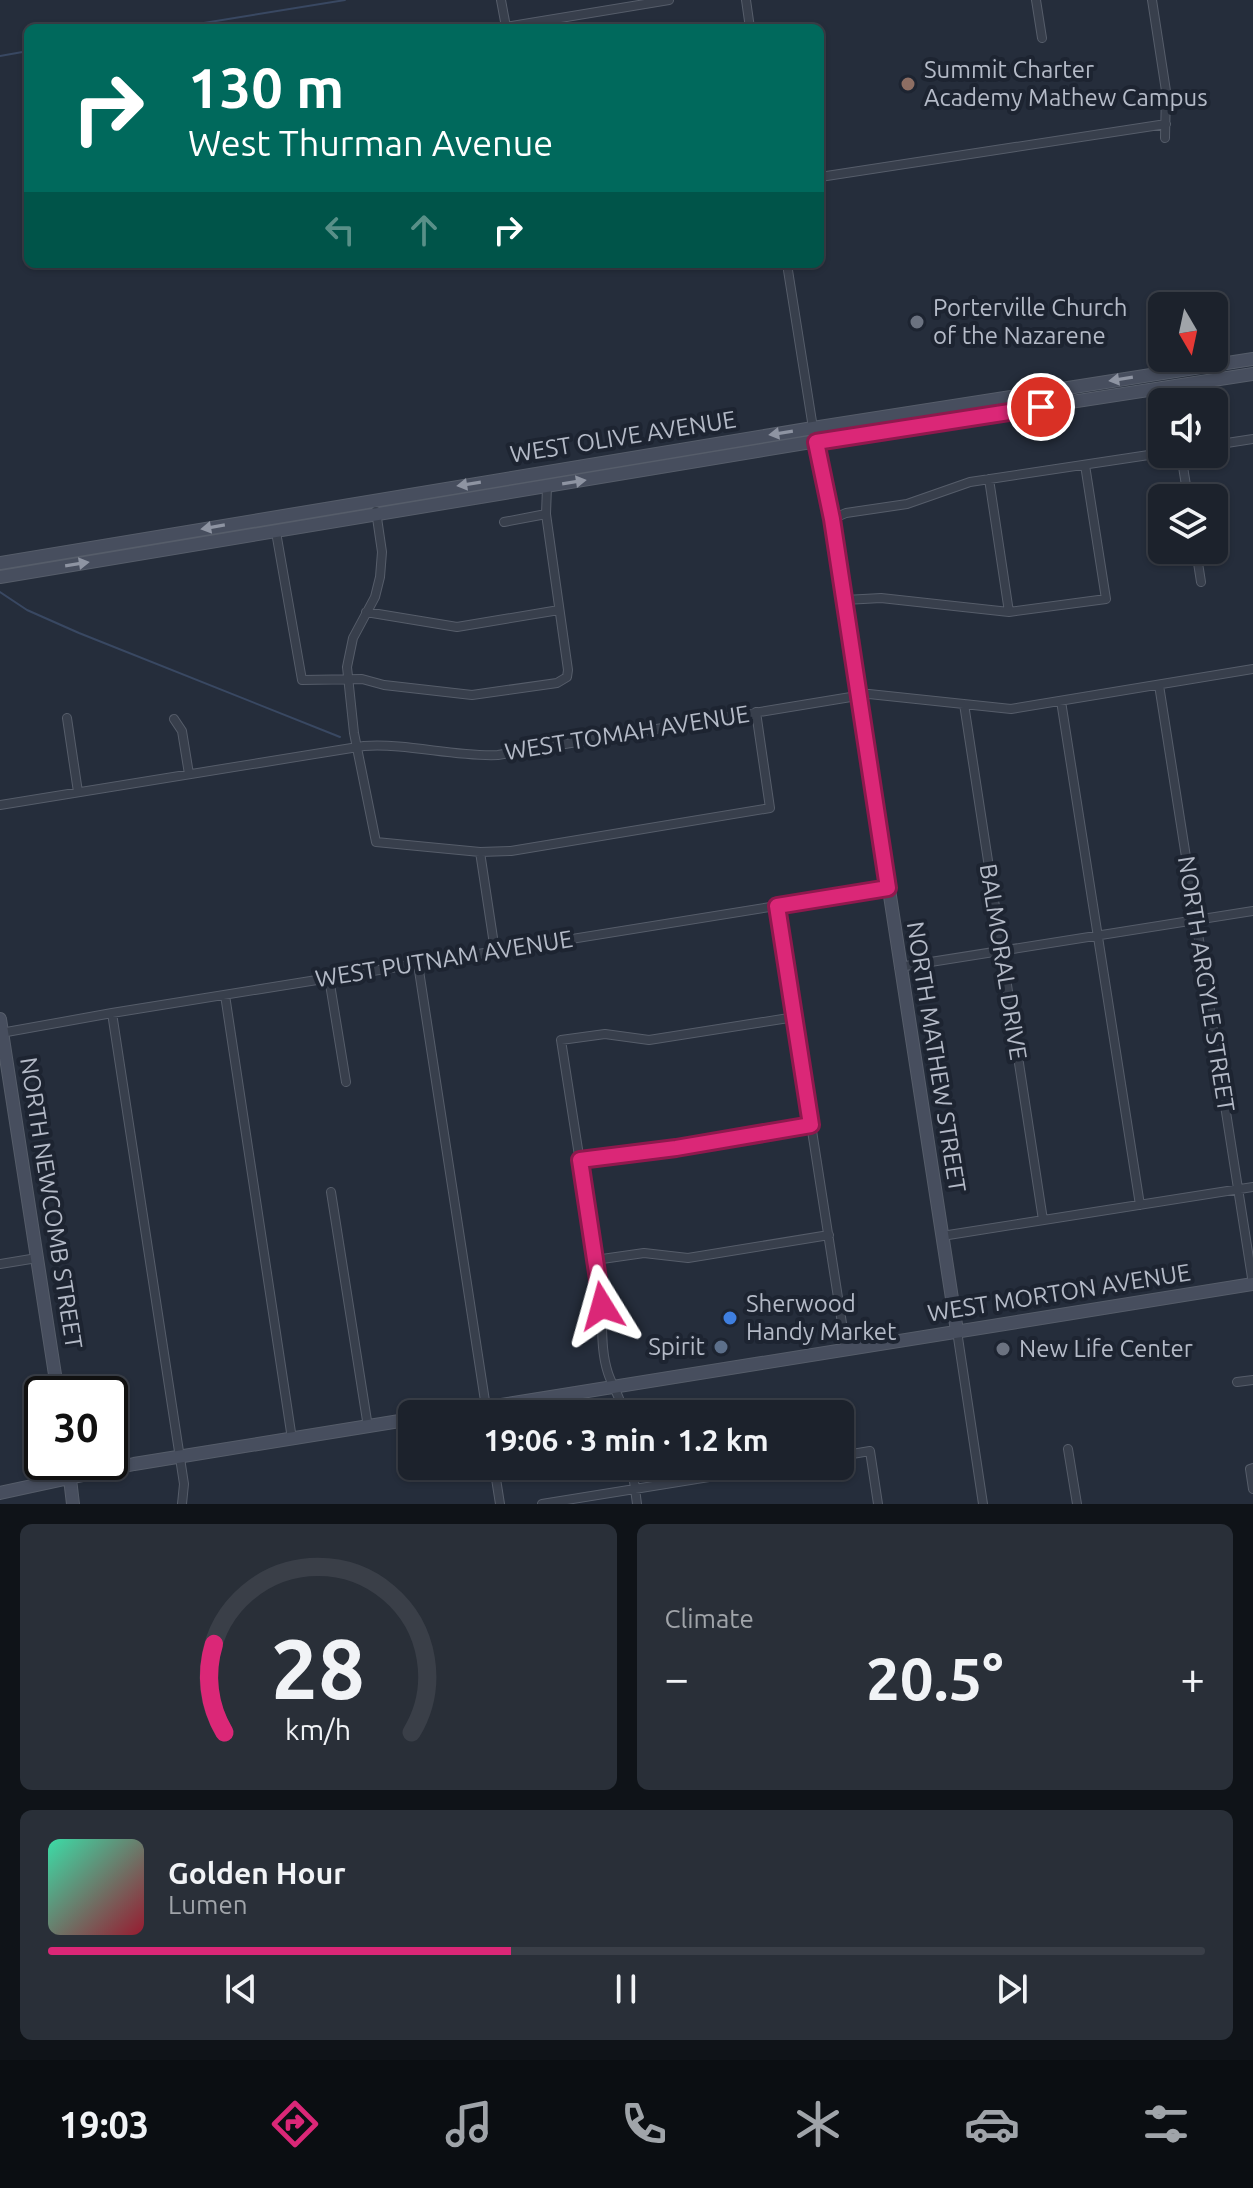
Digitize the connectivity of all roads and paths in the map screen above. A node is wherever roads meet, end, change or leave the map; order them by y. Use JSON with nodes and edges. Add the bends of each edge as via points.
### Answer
{"nodes":[{"id":1,"x":501,"y":0,"type":"edge"},
{"id":2,"x":669,"y":0,"type":"edge"},
{"id":3,"x":746,"y":0,"type":"edge"},
{"id":4,"x":1036,"y":0,"type":"edge"},
{"id":5,"x":1152,"y":0,"type":"edge"},
{"id":6,"x":503,"y":24,"type":"edge"},
{"id":7,"x":527,"y":24,"type":"edge"},
{"id":8,"x":749,"y":24,"type":"edge"},
{"id":9,"x":1042,"y":38,"type":"dead end"},
{"id":10,"x":1166,"y":124,"type":"junction"},
{"id":11,"x":1165,"y":138,"type":"dead end"},
{"id":12,"x":824,"y":176,"type":"edge"},
{"id":13,"x":788,"y":268,"type":"edge"},
{"id":14,"x":1253,"y":359,"type":"edge"},
{"id":15,"x":1253,"y":374,"type":"edge"},
{"id":16,"x":813,"y":428,"type":"junction"},
{"id":17,"x":1253,"y":439,"type":"edge"},
{"id":18,"x":816,"y":442,"type":"junction"},
{"id":19,"x":1228,"y":443,"type":"edge"},
{"id":20,"x":1148,"y":455,"type":"edge"},
{"id":21,"x":1085,"y":465,"type":"junction"},
{"id":22,"x":989,"y":479,"type":"junction"},
{"id":23,"x":547,"y":487,"type":"junction"},
{"id":24,"x":374,"y":500,"type":"junction"},
{"id":25,"x":546,"y":514,"type":"junction"},
{"id":26,"x":377,"y":515,"type":"junction"},
{"id":27,"x":832,"y":519,"type":"junction"},
{"id":28,"x":504,"y":522,"type":"dead end"},
{"id":29,"x":276,"y":532,"type":"junction"},
{"id":30,"x":0,"y":563,"type":"edge"},
{"id":31,"x":1198,"y":564,"type":"edge"},
{"id":32,"x":0,"y":577,"type":"edge"},
{"id":33,"x":1201,"y":582,"type":"dead end"},
{"id":34,"x":845,"y":600,"type":"junction"},
{"id":35,"x":559,"y":610,"type":"junction"},
{"id":36,"x":366,"y":612,"type":"junction"},
{"id":37,"x":1009,"y":612,"type":"junction"},
{"id":38,"x":1253,"y":669,"type":"edge"},
{"id":39,"x":347,"y":678,"type":"junction"},
{"id":40,"x":1159,"y":685,"type":"junction"},
{"id":41,"x":858,"y":695,"type":"junction"},
{"id":42,"x":1061,"y":701,"type":"junction"},
{"id":43,"x":964,"y":704,"type":"junction"},
{"id":44,"x":756,"y":712,"type":"junction"},
{"id":45,"x":67,"y":718,"type":"dead end"},
{"id":46,"x":174,"y":719,"type":"dead end"},
{"id":47,"x":358,"y":746,"type":"junction"},
{"id":48,"x":189,"y":774,"type":"junction"},
{"id":49,"x":78,"y":792,"type":"junction"},
{"id":50,"x":0,"y":805,"type":"edge"},
{"id":51,"x":480,"y":852,"type":"junction"},
{"id":52,"x":888,"y":888,"type":"junction"},
{"id":53,"x":777,"y":906,"type":"junction"},
{"id":54,"x":1253,"y":911,"type":"edge"},
{"id":55,"x":1196,"y":920,"type":"junction"},
{"id":56,"x":1097,"y":936,"type":"junction"},
{"id":57,"x":495,"y":951,"type":"junction"},
{"id":58,"x":1001,"y":951,"type":"junction"},
{"id":59,"x":418,"y":964,"type":"junction"},
{"id":60,"x":899,"y":967,"type":"junction"},
{"id":61,"x":329,"y":978,"type":"junction"},
{"id":62,"x":225,"y":995,"type":"junction"},
{"id":63,"x":112,"y":1013,"type":"junction"},
{"id":64,"x":795,"y":1017,"type":"junction"},
{"id":65,"x":0,"y":1019,"type":"edge"},
{"id":66,"x":1,"y":1033,"type":"edge"},
{"id":67,"x":346,"y":1082,"type":"dead end"},
{"id":68,"x":811,"y":1125,"type":"junction"},
{"id":69,"x":580,"y":1160,"type":"junction"},
{"id":70,"x":1253,"y":1187,"type":"edge"},
{"id":71,"x":1238,"y":1189,"type":"junction"},
{"id":72,"x":331,"y":1192,"type":"dead end"},
{"id":73,"x":1140,"y":1205,"type":"junction"},
{"id":74,"x":1043,"y":1220,"type":"junction"},
{"id":75,"x":829,"y":1235,"type":"junction"},
{"id":76,"x":942,"y":1236,"type":"junction"},
{"id":77,"x":37,"y":1258,"type":"junction"},
{"id":78,"x":595,"y":1260,"type":"junction"},
{"id":79,"x":0,"y":1264,"type":"edge"},
{"id":80,"x":1253,"y":1284,"type":"edge"},
{"id":81,"x":957,"y":1331,"type":"junction"},
{"id":82,"x":846,"y":1349,"type":"junction"},
{"id":83,"x":55,"y":1376,"type":"edge"},
{"id":84,"x":1253,"y":1380,"type":"edge"},
{"id":85,"x":1237,"y":1382,"type":"dead end"},
{"id":86,"x":615,"y":1387,"type":"junction"},
{"id":87,"x":484,"y":1400,"type":"edge"},
{"id":88,"x":545,"y":1400,"type":"edge"},
{"id":89,"x":621,"y":1400,"type":"edge"},
{"id":90,"x":398,"y":1422,"type":"edge"},
{"id":91,"x":368,"y":1427,"type":"junction"},
{"id":92,"x":292,"y":1439,"type":"junction"},
{"id":93,"x":1068,"y":1449,"type":"dead end"},
{"id":94,"x":854,"y":1454,"type":"edge"},
{"id":95,"x":180,"y":1456,"type":"junction"},
{"id":96,"x":128,"y":1466,"type":"edge"},
{"id":97,"x":1251,"y":1468,"type":"edge"},
{"id":98,"x":61,"y":1480,"type":"edge"},
{"id":99,"x":70,"y":1480,"type":"edge"},
{"id":100,"x":496,"y":1480,"type":"edge"},
{"id":101,"x":634,"y":1480,"type":"edge"},
{"id":102,"x":691,"y":1480,"type":"edge"},
{"id":103,"x":635,"y":1489,"type":"junction"},
{"id":104,"x":1253,"y":1489,"type":"edge"},
{"id":105,"x":0,"y":1493,"type":"edge"},
{"id":106,"x":73,"y":1504,"type":"edge"},
{"id":107,"x":182,"y":1504,"type":"edge"},
{"id":108,"x":500,"y":1504,"type":"edge"},
{"id":109,"x":542,"y":1504,"type":"edge"},
{"id":110,"x":637,"y":1504,"type":"edge"},
{"id":111,"x":878,"y":1504,"type":"edge"},
{"id":112,"x":983,"y":1504,"type":"edge"},
{"id":113,"x":1077,"y":1504,"type":"edge"}],
"edges":[{"from":1,"to":6,"type":"street"},
{"from":2,"to":7,"type":"street"},
{"from":3,"to":8,"type":"street"},
{"from":4,"to":9,"type":"street"},
{"from":5,"to":10,"type":"street"},
{"from":10,"to":11,"type":"street"},
{"from":10,"to":12,"type":"street"},
{"from":13,"to":16,"type":"street"},
{"from":14,"to":16,"type":"main road","name":"WEST OLIVE AVENUE","one_way":true},
{"from":15,"to":18,"type":"main road","name":"WEST OLIVE AVENUE"},
{"from":16,"to":18,"type":"main road","name":"NORTH MATHEW STREET"},
{"from":16,"to":24,"type":"main road","name":"WEST OLIVE AVENUE","one_way":true},
{"from":17,"to":19,"type":"street"},
{"from":23,"to":18,"type":"main road","name":"WEST OLIVE AVENUE","one_way":true},
{"from":18,"to":27,"type":"main road","name":"NORTH MATHEW STREET"},
{"from":20,"to":21,"type":"street"},
{"from":21,"to":22,"type":"street"},
{"from":21,"to":37,"type":"street","via":[[1106,599]]},
{"from":22,"to":27,"type":"street"},
{"from":22,"to":37,"type":"street"},
{"from":23,"to":25,"type":"street"},
{"from":23,"to":26,"type":"main road","name":"WEST OLIVE AVENUE"},
{"from":24,"to":26,"type":"street"},
{"from":24,"to":30,"type":"main road","name":"WEST OLIVE AVENUE","one_way":true},
{"from":25,"to":28,"type":"street"},
{"from":25,"to":35,"type":"street"},
{"from":26,"to":29,"type":"main road","name":"WEST OLIVE AVENUE"},
{"from":26,"to":36,"type":"street","via":[[382,567]]},
{"from":27,"to":34,"type":"main road","name":"NORTH MATHEW STREET"},
{"from":32,"to":29,"type":"main road","name":"WEST OLIVE AVENUE","one_way":true},
{"from":29,"to":39,"type":"street","via":[[302,680]]},
{"from":31,"to":33,"type":"street"},
{"from":34,"to":37,"type":"street","via":[[881,598]]},
{"from":34,"to":41,"type":"main road","name":"NORTH MATHEW STREET"},
{"from":35,"to":36,"type":"street","via":[[457,627]]},
{"from":35,"to":39,"type":"street","via":[[568,670],[557,683],[472,695]]},
{"from":36,"to":39,"type":"street","via":[[350,646]]},
{"from":38,"to":40,"type":"street","name":"WEST TOMAH AVENUE"},
{"from":39,"to":47,"type":"street"},
{"from":40,"to":42,"type":"street","name":"WEST TOMAH AVENUE"},
{"from":40,"to":55,"type":"street","name":"NORTH ARGYLE STREET"},
{"from":41,"to":43,"type":"street","name":"WEST TOMAH AVENUE"},
{"from":41,"to":44,"type":"street","name":"WEST TOMAH AVENUE"},
{"from":41,"to":52,"type":"main road","name":"NORTH MATHEW STREET"},
{"from":42,"to":43,"type":"street","name":"WEST TOMAH AVENUE","via":[[1011,709]]},
{"from":42,"to":56,"type":"street"},
{"from":43,"to":58,"type":"street","name":"BALMORAL DRIVE"},
{"from":44,"to":47,"type":"street","name":"WEST TOMAH AVENUE","via":[[498,755]]},
{"from":44,"to":51,"type":"street","via":[[770,808],[521,850]]},
{"from":45,"to":49,"type":"street"},
{"from":46,"to":48,"type":"street","via":[[182,731]]},
{"from":47,"to":48,"type":"street","name":"WEST TOMAH AVENUE"},
{"from":47,"to":51,"type":"street","via":[[376,842]]},
{"from":48,"to":49,"type":"street","name":"WEST TOMAH AVENUE"},
{"from":49,"to":50,"type":"street","name":"WEST TOMAH AVENUE"},
{"from":51,"to":57,"type":"street"},
{"from":52,"to":53,"type":"street","name":"WEST PUTNAM AVENUE"},
{"from":52,"to":60,"type":"main road","name":"NORTH MATHEW STREET"},
{"from":53,"to":57,"type":"street","name":"WEST PUTNAM AVENUE"},
{"from":53,"to":64,"type":"street"},
{"from":54,"to":55,"type":"street"},
{"from":55,"to":56,"type":"street"},
{"from":55,"to":71,"type":"street","name":"NORTH ARGYLE STREET"},
{"from":56,"to":58,"type":"street"},
{"from":56,"to":73,"type":"street"},
{"from":57,"to":59,"type":"street","name":"WEST PUTNAM AVENUE"},
{"from":58,"to":60,"type":"street"},
{"from":58,"to":74,"type":"street","name":"BALMORAL DRIVE"},
{"from":59,"to":61,"type":"street","name":"WEST PUTNAM AVENUE"},
{"from":59,"to":87,"type":"street"},
{"from":60,"to":76,"type":"main road","name":"NORTH MATHEW STREET"},
{"from":61,"to":62,"type":"street","name":"WEST PUTNAM AVENUE"},
{"from":61,"to":67,"type":"street"},
{"from":62,"to":63,"type":"street","name":"WEST PUTNAM AVENUE"},
{"from":62,"to":92,"type":"street"},
{"from":63,"to":66,"type":"street","name":"WEST PUTNAM AVENUE"},
{"from":63,"to":95,"type":"street"},
{"from":64,"to":68,"type":"street"},
{"from":64,"to":69,"type":"street","via":[[649,1040],[610,1034],[561,1040]]},
{"from":65,"to":66,"type":"main road","name":"NORTH NEWCOMB STREET"},
{"from":66,"to":77,"type":"main road","name":"NORTH NEWCOMB STREET"},
{"from":68,"to":69,"type":"street"},
{"from":68,"to":75,"type":"street"},
{"from":69,"to":78,"type":"street"},
{"from":70,"to":71,"type":"street"},
{"from":71,"to":73,"type":"street"},
{"from":71,"to":80,"type":"street","name":"NORTH ARGYLE STREET"},
{"from":72,"to":91,"type":"street"},
{"from":73,"to":74,"type":"street"},
{"from":74,"to":76,"type":"street"},
{"from":75,"to":78,"type":"street","via":[[688,1258],[644,1253]]},
{"from":75,"to":82,"type":"street"},
{"from":76,"to":81,"type":"main road","name":"NORTH MATHEW STREET"},
{"from":77,"to":79,"type":"street"},
{"from":77,"to":83,"type":"main road","name":"NORTH NEWCOMB STREET"},
{"from":78,"to":86,"type":"street","via":[[608,1372]]},
{"from":80,"to":81,"type":"main road","name":"WEST MORTON AVENUE"},
{"from":81,"to":82,"type":"main road","name":"WEST MORTON AVENUE"},
{"from":81,"to":112,"type":"street","name":"NORTH MATHEW STREET"},
{"from":82,"to":86,"type":"main road","name":"WEST MORTON AVENUE"},
{"from":84,"to":85,"type":"street"},
{"from":86,"to":88,"type":"main road","name":"WEST MORTON AVENUE"},
{"from":86,"to":89,"type":"street"},
{"from":90,"to":91,"type":"main road"},
{"from":91,"to":92,"type":"main road"},
{"from":92,"to":95,"type":"main road"},
{"from":93,"to":113,"type":"street"},
{"from":94,"to":111,"type":"street","via":[[870,1451]]},
{"from":95,"to":96,"type":"main road"},
{"from":95,"to":107,"type":"street"},
{"from":97,"to":104,"type":"street"},
{"from":98,"to":105,"type":"main road"},
{"from":99,"to":106,"type":"main road"},
{"from":100,"to":108,"type":"street"},
{"from":101,"to":103,"type":"street"},
{"from":102,"to":103,"type":"street"},
{"from":103,"to":109,"type":"street"},
{"from":103,"to":110,"type":"street"}]}
